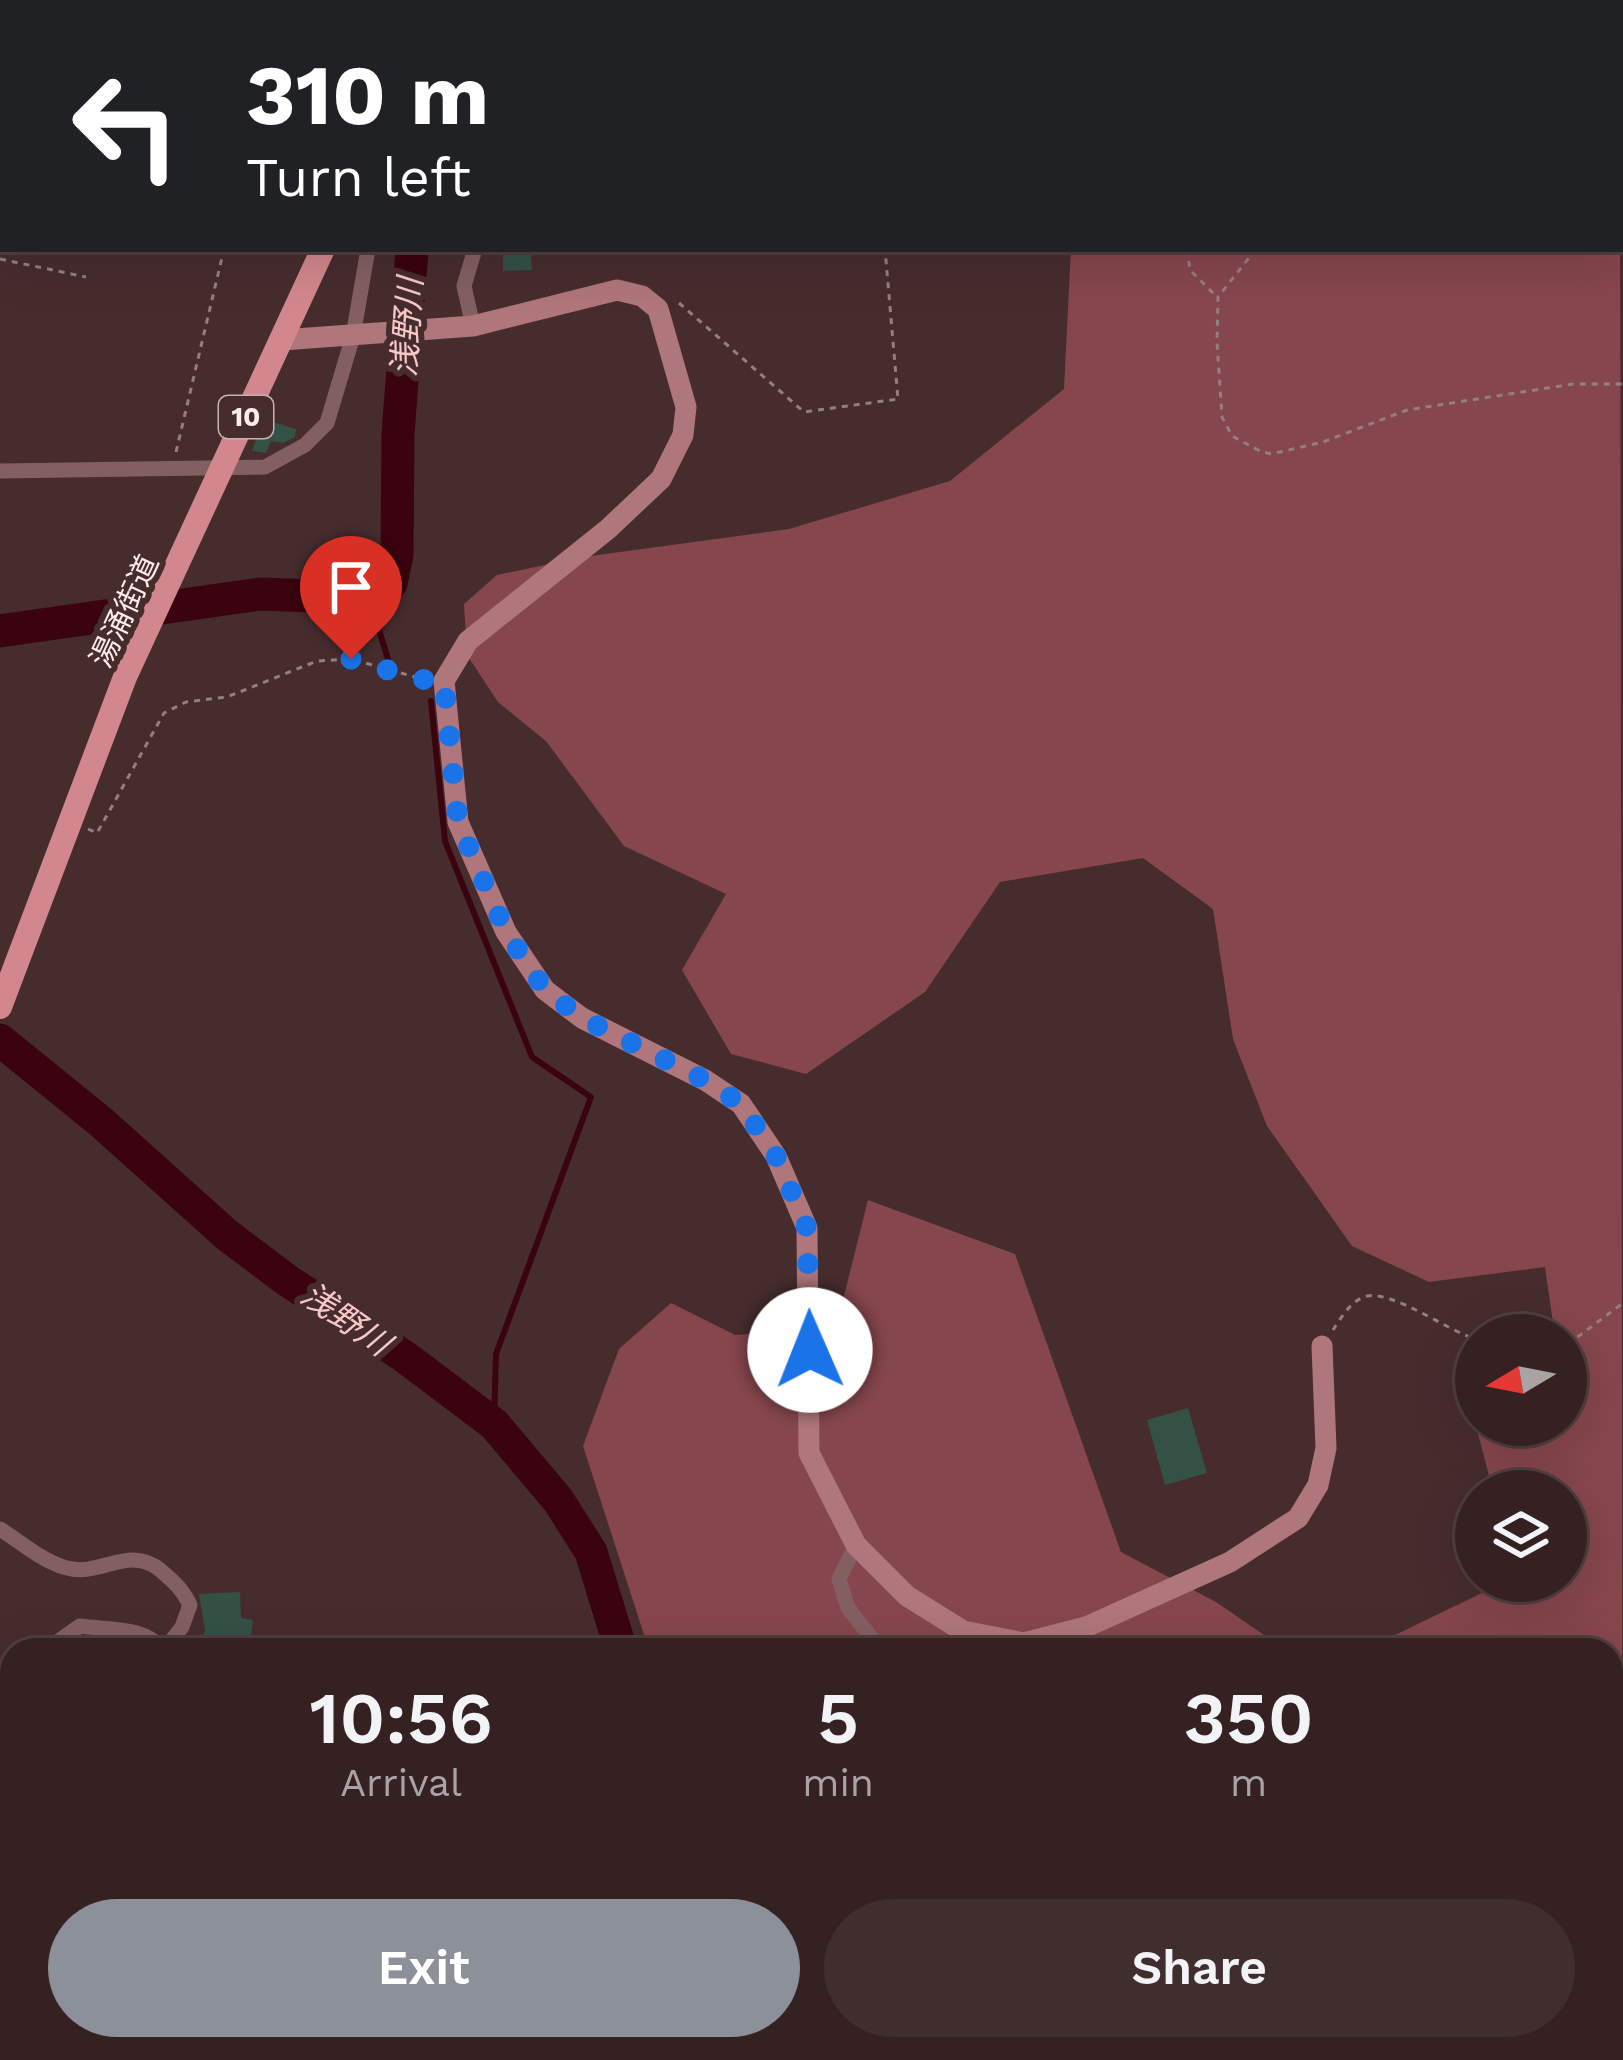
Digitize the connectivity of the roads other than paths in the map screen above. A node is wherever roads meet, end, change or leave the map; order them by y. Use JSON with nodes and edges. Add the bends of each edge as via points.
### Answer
{"nodes":[{"id":1,"x":321,"y":252,"type":"edge"},
{"id":2,"x":368,"y":252,"type":"edge"},
{"id":3,"x":474,"y":252,"type":"edge"},
{"id":4,"x":473,"y":326,"type":"junction"},
{"id":5,"x":363,"y":335,"type":"junction"},
{"id":6,"x":282,"y":340,"type":"junction"},
{"id":7,"x":222,"y":469,"type":"junction"},
{"id":8,"x":0,"y":471,"type":"edge"},
{"id":9,"x":0,"y":1007,"type":"edge"},
{"id":10,"x":1322,"y":1346,"type":"road end"},
{"id":11,"x":0,"y":1529,"type":"edge"},
{"id":12,"x":856,"y":1545,"type":"junction"},
{"id":13,"x":63,"y":1638,"type":"edge"},
{"id":14,"x":153,"y":1638,"type":"edge"},
{"id":15,"x":173,"y":1638,"type":"edge"},
{"id":16,"x":872,"y":1638,"type":"edge"},
{"id":17,"x":1001,"y":1638,"type":"edge"},
{"id":18,"x":1043,"y":1638,"type":"edge"}],
"edges":[{"from":1,"to":6,"type":"main road","name":"湯涌街道","number":"10"},
{"from":2,"to":5,"type":"street"},
{"from":3,"to":4,"type":"street","via":[[464,286]]},
{"from":4,"to":5,"type":"street"},
{"from":4,"to":12,"type":"street","via":[[617,290],[658,309],[686,406],[682,435],[661,479],[467,641],[444,681],[458,822],[506,932],[545,990],[741,1104],[776,1156],[807,1228],[809,1453]]},
{"from":5,"to":6,"type":"street"},
{"from":5,"to":7,"type":"street","via":[[327,423],[305,445],[265,467]]},
{"from":6,"to":7,"type":"main road","name":"湯涌街道","number":"10"},
{"from":7,"to":8,"type":"street"},
{"from":7,"to":9,"type":"main road","name":"湯涌街道","number":"10","via":[[125,677]]},
{"from":10,"to":18,"type":"street","via":[[1326,1448],[1318,1486],[1298,1518],[1230,1562]]},
{"from":11,"to":15,"type":"street","via":[[71,1570],[146,1560],[182,1588],[190,1605]]},
{"from":12,"to":16,"type":"street","via":[[838,1579]]},
{"from":12,"to":17,"type":"street","via":[[907,1596],[963,1630]]},
{"from":13,"to":14,"type":"street","via":[[80,1626]]}]}
